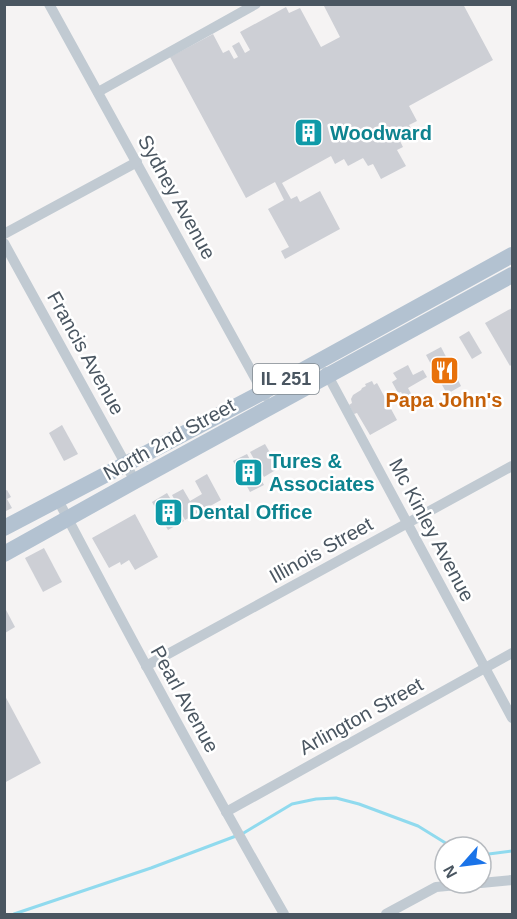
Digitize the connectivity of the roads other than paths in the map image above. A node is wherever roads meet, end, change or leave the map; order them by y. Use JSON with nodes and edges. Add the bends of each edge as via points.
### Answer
{"nodes":[{"id":1,"x":49,"y":4,"type":"edge"},
{"id":2,"x":256,"y":4,"type":"edge"},
{"id":3,"x":98,"y":92,"type":"junction"},
{"id":4,"x":137,"y":162,"type":"junction"},
{"id":5,"x":4,"y":234,"type":"edge"},
{"id":6,"x":4,"y":243,"type":"edge"},
{"id":7,"x":513,"y":255,"type":"edge"},
{"id":8,"x":513,"y":275,"type":"edge"},
{"id":9,"x":319,"y":360,"type":"junction"},
{"id":10,"x":328,"y":376,"type":"junction"},
{"id":11,"x":263,"y":392,"type":"junction"},
{"id":12,"x":272,"y":408,"type":"junction"},
{"id":13,"x":125,"y":464,"type":"junction"},
{"id":14,"x":513,"y":466,"type":"edge"},
{"id":15,"x":135,"y":481,"type":"junction"},
{"id":16,"x":58,"y":500,"type":"junction"},
{"id":17,"x":68,"y":519,"type":"junction"},
{"id":18,"x":408,"y":522,"type":"junction"},
{"id":19,"x":4,"y":528,"type":"edge"},
{"id":20,"x":4,"y":554,"type":"edge"},
{"id":21,"x":513,"y":653,"type":"edge"},
{"id":22,"x":146,"y":666,"type":"junction"},
{"id":23,"x":485,"y":668,"type":"junction"},
{"id":24,"x":513,"y":717,"type":"edge"},
{"id":25,"x":226,"y":812,"type":"junction"},
{"id":26,"x":513,"y":880,"type":"edge"},
{"id":27,"x":493,"y":882,"type":"edge"},
{"id":28,"x":433,"y":888,"type":"edge"},
{"id":29,"x":284,"y":915,"type":"edge"},
{"id":30,"x":386,"y":915,"type":"edge"}],
"edges":[{"from":1,"to":3,"type":"street","name":"Sydney Avenue"},
{"from":2,"to":3,"type":"street"},
{"from":3,"to":4,"type":"street","name":"Sydney Avenue"},
{"from":4,"to":5,"type":"street"},
{"from":4,"to":11,"type":"street","name":"Sydney Avenue"},
{"from":6,"to":13,"type":"street","name":"Francis Avenue"},
{"from":7,"to":9,"type":"main road","name":"North 2nd Street","number":"IL 251"},
{"from":8,"to":10,"type":"main road","name":"North 2nd Street","number":"IL 251"},
{"from":9,"to":10,"type":"street","name":"Mc Kinley Avenue"},
{"from":9,"to":11,"type":"main road","name":"North 2nd Street","number":"IL 251"},
{"from":10,"to":12,"type":"main road","name":"North 2nd Street","number":"IL 251"},
{"from":10,"to":18,"type":"street","name":"Mc Kinley Avenue"},
{"from":11,"to":12,"type":"street","name":"Sydney Avenue"},
{"from":11,"to":13,"type":"main road","name":"North 2nd Street","number":"IL 251"},
{"from":12,"to":15,"type":"main road","name":"North 2nd Street","number":"IL 251"},
{"from":13,"to":15,"type":"street","name":"Francis Avenue"},
{"from":13,"to":16,"type":"main road","name":"North 2nd Street","number":"IL 251"},
{"from":14,"to":18,"type":"street","name":"Illinois Street"},
{"from":15,"to":17,"type":"main road","name":"North 2nd Street","number":"IL 251"},
{"from":16,"to":17,"type":"street","name":"Pearl Avenue"},
{"from":16,"to":19,"type":"main road","name":"North 2nd Street","number":"IL 251"},
{"from":17,"to":20,"type":"main road","name":"North 2nd Street","number":"IL 251"},
{"from":17,"to":22,"type":"street","name":"Pearl Avenue"},
{"from":18,"to":22,"type":"street","name":"Illinois Street"},
{"from":18,"to":23,"type":"street","name":"Mc Kinley Avenue"},
{"from":21,"to":23,"type":"street","name":"Arlington Street"},
{"from":22,"to":25,"type":"street","name":"Pearl Avenue"},
{"from":23,"to":24,"type":"street","name":"Mc Kinley Avenue"},
{"from":23,"to":25,"type":"street","name":"Arlington Street"},
{"from":25,"to":29,"type":"street","name":"Pearl Avenue"},
{"from":26,"to":27,"type":"street"},
{"from":28,"to":30,"type":"street"}]}
